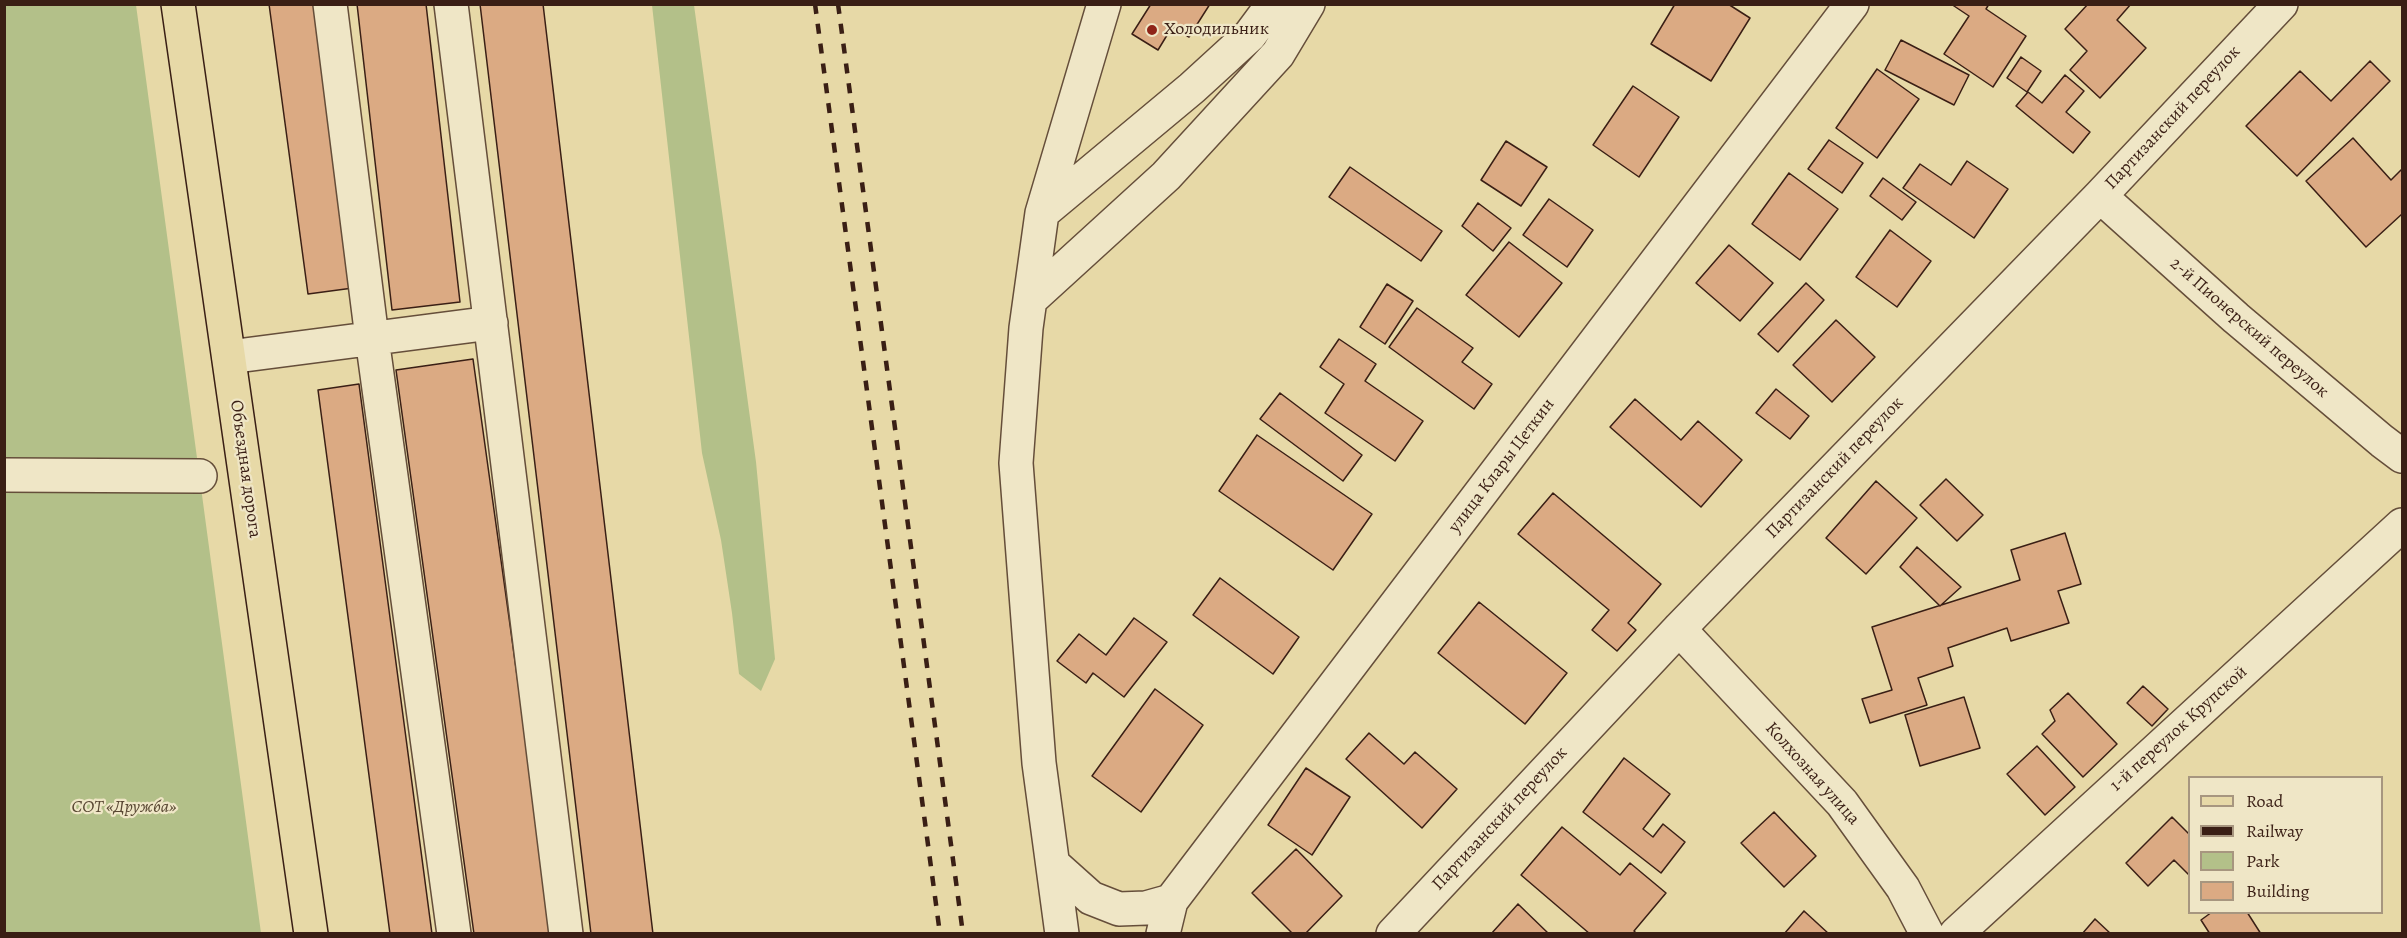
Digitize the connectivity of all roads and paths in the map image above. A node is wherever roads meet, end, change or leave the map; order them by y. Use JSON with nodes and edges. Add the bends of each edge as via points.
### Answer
{"nodes":[{"id":1,"x":178,"y":4,"type":"edge"},
{"id":2,"x":330,"y":4,"type":"edge"},
{"id":3,"x":451,"y":4,"type":"edge"},
{"id":4,"x":1104,"y":4,"type":"edge"},
{"id":5,"x":1273,"y":4,"type":"edge"},
{"id":6,"x":1308,"y":4,"type":"edge"},
{"id":7,"x":1852,"y":4,"type":"edge"},
{"id":8,"x":2281,"y":4,"type":"edge"},
{"id":9,"x":2100,"y":196,"type":"junction"},
{"id":10,"x":1042,"y":213,"type":"junction"},
{"id":11,"x":1030,"y":300,"type":"junction"},
{"id":12,"x":491,"y":323,"type":"junction"},
{"id":13,"x":372,"y":338,"type":"junction"},
{"id":14,"x":229,"y":357,"type":"junction"},
{"id":15,"x":2403,"y":456,"type":"edge"},
{"id":16,"x":4,"y":475,"type":"edge"},
{"id":17,"x":200,"y":476,"type":"dead end"},
{"id":18,"x":2403,"y":525,"type":"edge"},
{"id":19,"x":1678,"y":629,"type":"junction"},
{"id":20,"x":1053,"y":864,"type":"junction"},
{"id":21,"x":1171,"y":901,"type":"junction"},
{"id":22,"x":312,"y":933,"type":"edge"},
{"id":23,"x":454,"y":933,"type":"edge"},
{"id":24,"x":566,"y":933,"type":"edge"},
{"id":25,"x":1062,"y":933,"type":"edge"},
{"id":26,"x":1163,"y":933,"type":"edge"},
{"id":27,"x":1393,"y":933,"type":"edge"},
{"id":28,"x":1927,"y":933,"type":"edge"},
{"id":29,"x":1956,"y":933,"type":"edge"}],
"edges":[{"from":1,"to":14,"type":"main road","name":"Объездная дорога"},
{"from":2,"to":13,"type":"street"},
{"from":3,"to":12,"type":"street"},
{"from":4,"to":10,"type":"street"},
{"from":5,"to":10,"type":"street","via":[[1250,35],[1192,88]]},
{"from":6,"to":11,"type":"street","via":[[1278,54],[1166,176]]},
{"from":7,"to":21,"type":"street","name":"улица Клары Цеткин"},
{"from":8,"to":9,"type":"street","name":"Партизанский переулок"},
{"from":9,"to":15,"type":"street","name":"2-й Пионерский переулок","via":[[2236,318]]},
{"from":9,"to":19,"type":"street","name":"Партизанский переулок"},
{"from":10,"to":11,"type":"street"},
{"from":11,"to":20,"type":"street","via":[[1016,463],[1039,763]]},
{"from":12,"to":13,"type":"street"},
{"from":12,"to":24,"type":"street"},
{"from":13,"to":14,"type":"street"},
{"from":13,"to":23,"type":"street"},
{"from":14,"to":22,"type":"main road","name":"Объездная дорога"},
{"from":16,"to":17,"type":"street"},
{"from":18,"to":29,"type":"street","name":"1-й переулок Крупской"},
{"from":19,"to":27,"type":"street","name":"Партизанский переулок"},
{"from":19,"to":28,"type":"street","name":"Колхозная улица","via":[[1842,803],[1903,888]]},
{"from":20,"to":21,"type":"street","via":[[1091,898],[1119,909],[1146,908]]},
{"from":20,"to":25,"type":"street"},
{"from":21,"to":26,"type":"street","name":"улица Клары Цеткин"}]}
